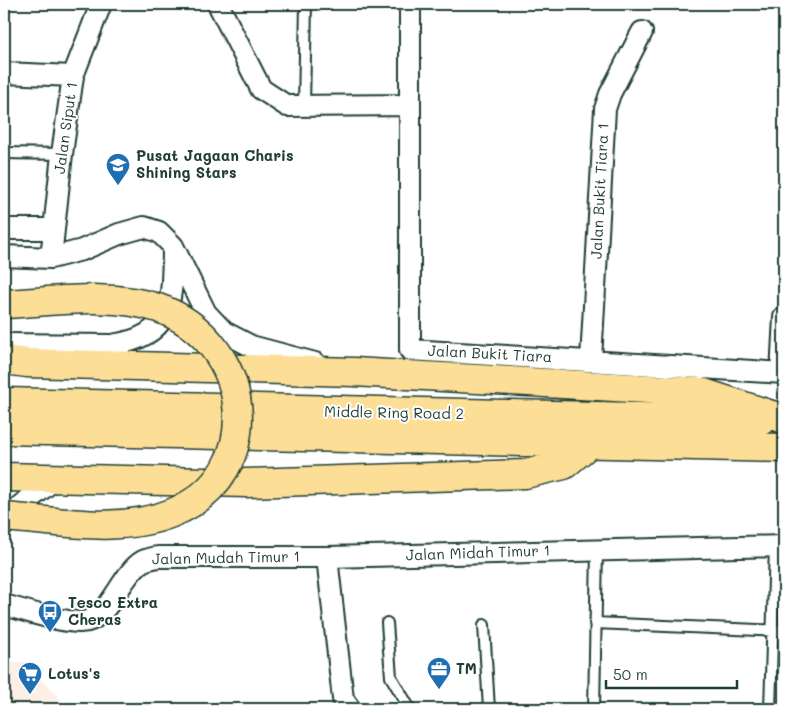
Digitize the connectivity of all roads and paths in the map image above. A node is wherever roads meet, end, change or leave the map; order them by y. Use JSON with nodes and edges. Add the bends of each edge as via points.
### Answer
{"nodes":[{"id":1,"x":101,"y":4,"type":"edge"},
{"id":2,"x":218,"y":4,"type":"edge"},
{"id":3,"x":306,"y":4,"type":"edge"},
{"id":4,"x":410,"y":4,"type":"edge"},
{"id":5,"x":642,"y":32,"type":"dead end"},
{"id":6,"x":4,"y":73,"type":"edge"},
{"id":7,"x":73,"y":76,"type":"junction"},
{"id":8,"x":410,"y":105,"type":"junction"},
{"id":9,"x":304,"y":106,"type":"junction"},
{"id":10,"x":4,"y":153,"type":"edge"},
{"id":11,"x":62,"y":154,"type":"junction"},
{"id":12,"x":4,"y":229,"type":"edge"},
{"id":13,"x":53,"y":229,"type":"junction"},
{"id":14,"x":172,"y":246,"type":"junction"},
{"id":15,"x":4,"y":256,"type":"edge"},
{"id":16,"x":51,"y":258,"type":"junction"},
{"id":17,"x":4,"y":304,"type":"edge"},
{"id":18,"x":784,"y":317,"type":"edge"},
{"id":19,"x":4,"y":344,"type":"edge"},
{"id":20,"x":4,"y":360,"type":"edge"},
{"id":21,"x":591,"y":360,"type":"junction"},
{"id":22,"x":354,"y":372,"type":"junction"},
{"id":23,"x":782,"y":373,"type":"edge"},
{"id":24,"x":4,"y":402,"type":"edge"},
{"id":25,"x":784,"y":420,"type":"edge"},
{"id":26,"x":4,"y":430,"type":"edge"},
{"id":27,"x":589,"y":444,"type":"junction"},
{"id":28,"x":784,"y":448,"type":"edge"},
{"id":29,"x":4,"y":477,"type":"edge"},
{"id":30,"x":58,"y":477,"type":"junction"},
{"id":31,"x":4,"y":517,"type":"edge"},
{"id":32,"x":4,"y":525,"type":"edge"},
{"id":33,"x":780,"y":546,"type":"edge"},
{"id":34,"x":597,"y":549,"type":"junction"},
{"id":35,"x":327,"y":557,"type":"junction"},
{"id":36,"x":4,"y":606,"type":"edge"},
{"id":37,"x":387,"y":623,"type":"dead end"},
{"id":38,"x":595,"y":623,"type":"junction"},
{"id":39,"x":484,"y":625,"type":"dead end"},
{"id":40,"x":772,"y":631,"type":"junction"},
{"id":41,"x":784,"y":631,"type":"edge"},
{"id":42,"x":343,"y":706,"type":"edge"},
{"id":43,"x":410,"y":709,"type":"edge"},
{"id":44,"x":489,"y":709,"type":"edge"},
{"id":45,"x":594,"y":709,"type":"edge"},
{"id":46,"x":770,"y":709,"type":"edge"}],
"edges":[{"from":1,"to":7,"type":"street","name":"Jalan Siput 1"},
{"from":2,"to":9,"type":"street","via":[[261,89],[287,106]]},
{"from":3,"to":9,"type":"lane"},
{"from":4,"to":8,"type":"street","name":"Jalan Bukit Tiara"},
{"from":5,"to":21,"type":"street","name":"Jalan Bukit Tiara 1","via":[[605,110]]},
{"from":6,"to":7,"type":"street"},
{"from":7,"to":11,"type":"street","name":"Jalan Siput 1"},
{"from":8,"to":9,"type":"street"},
{"from":8,"to":21,"type":"street","name":"Jalan Bukit Tiara","via":[[410,350]]},
{"from":10,"to":11,"type":"lane"},
{"from":11,"to":13,"type":"street","name":"Jalan Siput 1"},
{"from":12,"to":13,"type":"street"},
{"from":13,"to":16,"type":"street","name":"Jalan Siput 1"},
{"from":14,"to":16,"type":"street","via":[[158,232],[144,227]]},
{"from":14,"to":19,"type":"street","via":[[171,302],[164,316],[143,336],[112,344]]},
{"from":14,"to":22,"type":"street","via":[[206,313],[224,332],[251,346]]},
{"from":15,"to":16,"type":"street"},
{"from":17,"to":31,"type":"highway","bridge":true,"via":[[120,300],[158,308],[195,328],[215,349],[232,378],[239,414],[233,449],[219,475],[206,491],[172,513],[129,524]]},
{"from":18,"to":23,"type":"street"},
{"from":20,"to":22,"type":"highway"},
{"from":21,"to":23,"type":"street","name":"Jalan Bukit Tiara"},
{"from":22,"to":25,"type":"highway","via":[[701,392]]},
{"from":24,"to":25,"type":"highway","name":"Middle Ring Road 2"},
{"from":26,"to":27,"type":"highway","name":"Middle Ring Road 2"},
{"from":27,"to":28,"type":"highway","name":"Middle Ring Road 2"},
{"from":27,"to":30,"type":"highway","via":[[564,465],[524,474],[247,483]]},
{"from":29,"to":30,"type":"highway"},
{"from":30,"to":32,"type":"street","via":[[20,506]]},
{"from":33,"to":34,"type":"street","name":"Jalan Midah Timur 1"},
{"from":33,"to":40,"type":"lane"},
{"from":34,"to":35,"type":"street","name":"Jalan Midah Timur 1"},
{"from":34,"to":38,"type":"lane"},
{"from":35,"to":36,"type":"street","name":"Jalan Mudah Timur 1","via":[[158,557],[144,560],[134,568],[106,608],[96,617],[80,623]]},
{"from":35,"to":42,"type":"street"},
{"from":37,"to":43,"type":"lane","via":[[390,677]]},
{"from":38,"to":40,"type":"lane"},
{"from":38,"to":45,"type":"lane"},
{"from":39,"to":44,"type":"lane"},
{"from":40,"to":41,"type":"lane"},
{"from":40,"to":46,"type":"lane"}]}
